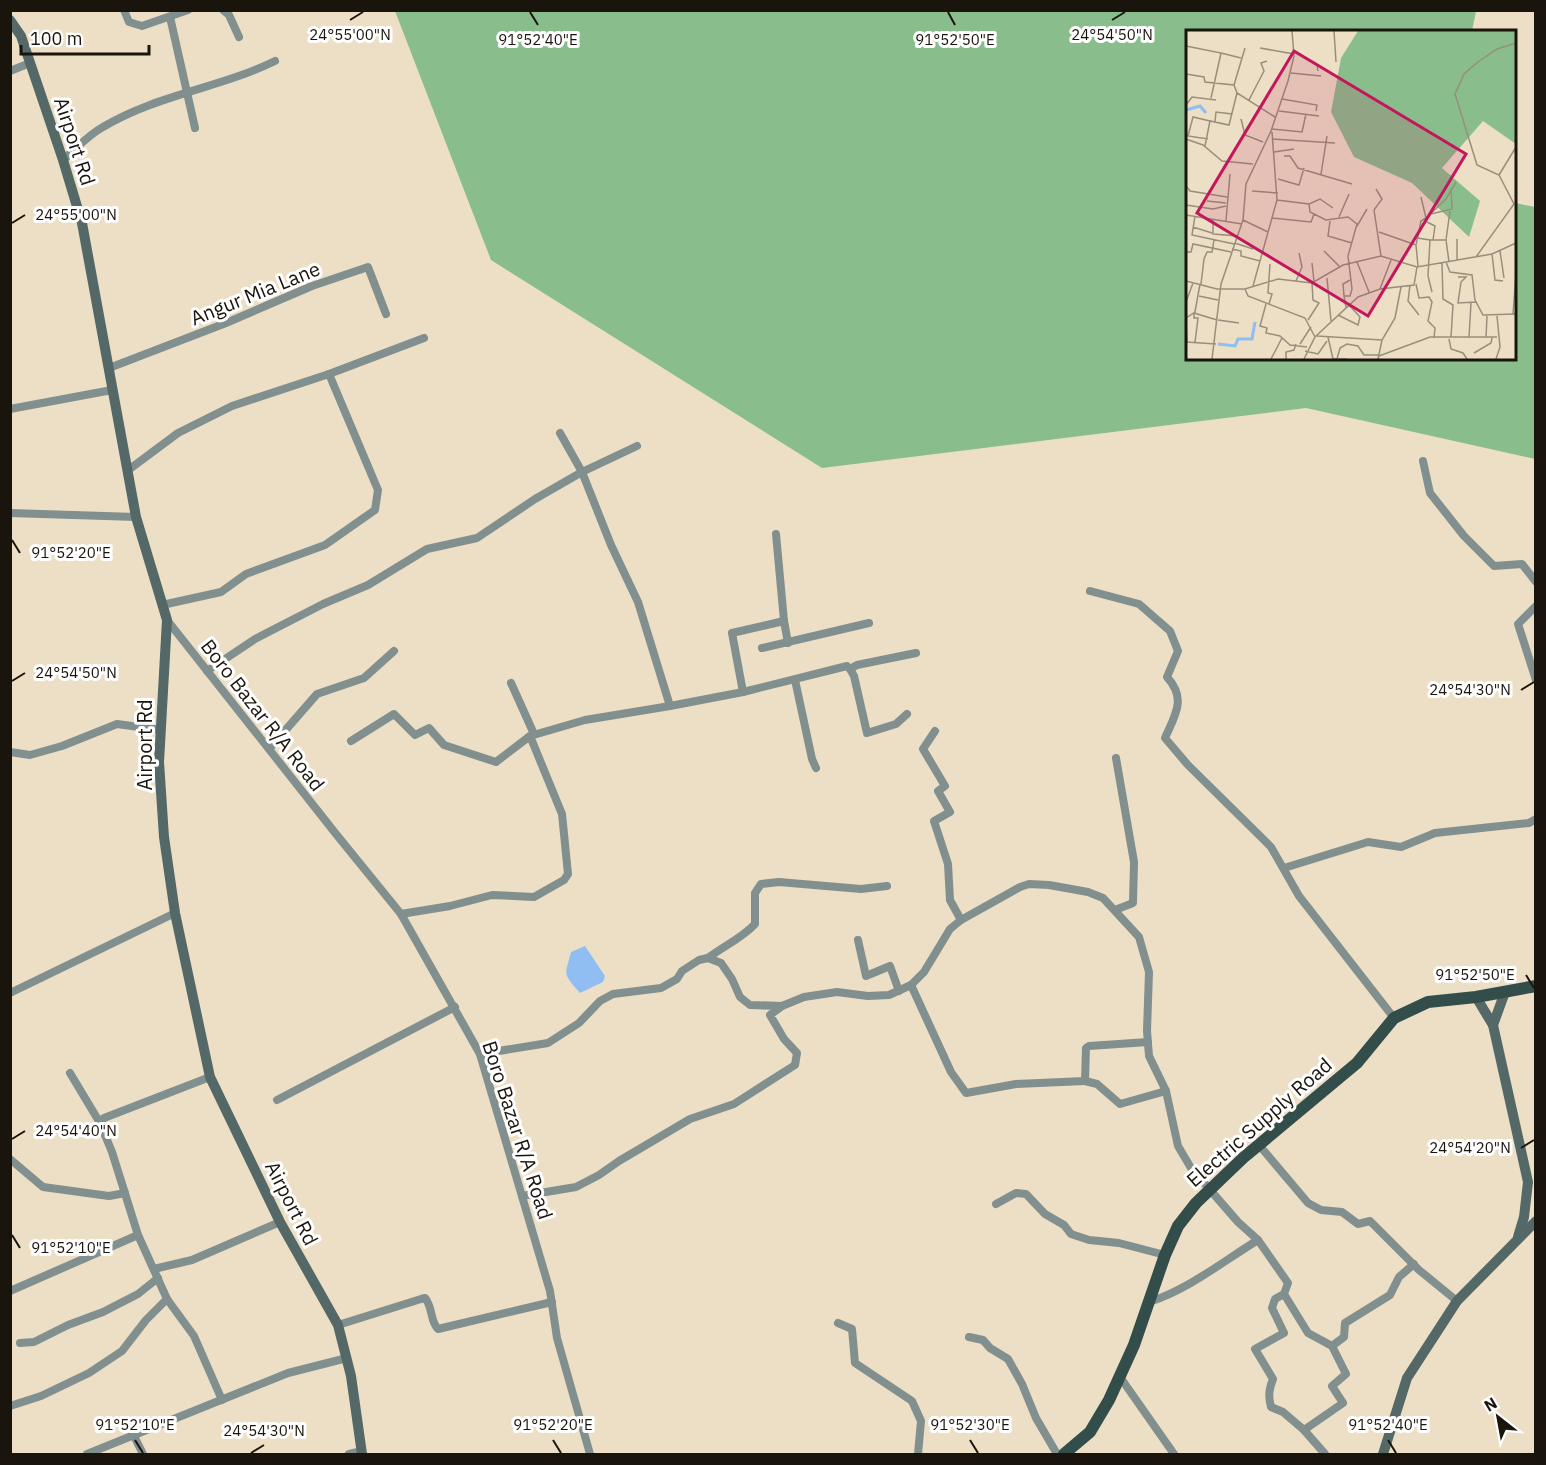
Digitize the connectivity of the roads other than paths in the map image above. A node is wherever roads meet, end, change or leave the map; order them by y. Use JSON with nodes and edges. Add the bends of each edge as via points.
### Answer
{"nodes":[{"id":1,"x":124,"y":10,"type":"edge"},
{"id":2,"x":188,"y":10,"type":"edge"},
{"id":3,"x":223,"y":10,"type":"edge"},
{"id":4,"x":170,"y":17,"type":"junction"},
{"id":5,"x":10,"y":20,"type":"edge"},
{"id":6,"x":239,"y":37,"type":"dead end"},
{"id":7,"x":275,"y":61,"type":"dead end"},
{"id":8,"x":30,"y":63,"type":"junction"},
{"id":9,"x":10,"y":71,"type":"edge"},
{"id":10,"x":187,"y":91,"type":"junction"},
{"id":11,"x":195,"y":128,"type":"dead end"},
{"id":12,"x":63,"y":160,"type":"junction"},
{"id":13,"x":386,"y":314,"type":"dead end"},
{"id":14,"x":424,"y":338,"type":"dead end"},
{"id":15,"x":109,"y":368,"type":"junction"},
{"id":16,"x":328,"y":374,"type":"junction"},
{"id":17,"x":112,"y":390,"type":"junction"},
{"id":18,"x":10,"y":409,"type":"edge"},
{"id":19,"x":560,"y":434,"type":"dead end"},
{"id":20,"x":637,"y":446,"type":"dead end"},
{"id":21,"x":1423,"y":461,"type":"dead end"},
{"id":22,"x":127,"y":471,"type":"junction"},
{"id":23,"x":582,"y":472,"type":"junction"},
{"id":24,"x":10,"y":513,"type":"edge"},
{"id":25,"x":136,"y":517,"type":"junction"},
{"id":26,"x":776,"y":534,"type":"dead end"},
{"id":27,"x":1536,"y":582,"type":"edge"},
{"id":28,"x":1090,"y":591,"type":"dead end"},
{"id":29,"x":162,"y":605,"type":"junction"},
{"id":30,"x":1536,"y":606,"type":"edge"},
{"id":31,"x":167,"y":620,"type":"junction"},
{"id":32,"x":784,"y":621,"type":"junction"},
{"id":33,"x":868,"y":623,"type":"dead end"},
{"id":34,"x":788,"y":643,"type":"junction"},
{"id":35,"x":762,"y":648,"type":"dead end"},
{"id":36,"x":394,"y":651,"type":"dead end"},
{"id":37,"x":916,"y":653,"type":"dead end"},
{"id":38,"x":850,"y":669,"type":"junction"},
{"id":39,"x":207,"y":671,"type":"junction"},
{"id":40,"x":795,"y":680,"type":"junction"},
{"id":41,"x":1536,"y":680,"type":"edge"},
{"id":42,"x":511,"y":683,"type":"dead end"},
{"id":43,"x":743,"y":692,"type":"junction"},
{"id":44,"x":670,"y":706,"type":"junction"},
{"id":45,"x":907,"y":714,"type":"dead end"},
{"id":46,"x":161,"y":730,"type":"junction"},
{"id":47,"x":935,"y":731,"type":"dead end"},
{"id":48,"x":532,"y":735,"type":"junction"},
{"id":49,"x":351,"y":741,"type":"dead end"},
{"id":50,"x":269,"y":749,"type":"junction"},
{"id":51,"x":10,"y":752,"type":"edge"},
{"id":52,"x":1116,"y":758,"type":"dead end"},
{"id":53,"x":816,"y":768,"type":"dead end"},
{"id":54,"x":1536,"y":819,"type":"edge"},
{"id":55,"x":1284,"y":868,"type":"junction"},
{"id":56,"x":887,"y":886,"type":"dead end"},
{"id":57,"x":1115,"y":910,"type":"junction"},
{"id":58,"x":175,"y":913,"type":"junction"},
{"id":59,"x":401,"y":914,"type":"junction"},
{"id":60,"x":961,"y":920,"type":"junction"},
{"id":61,"x":858,"y":940,"type":"dead end"},
{"id":62,"x":708,"y":958,"type":"junction"},
{"id":63,"x":911,"y":985,"type":"junction"},
{"id":64,"x":1536,"y":986,"type":"edge"},
{"id":65,"x":899,"y":991,"type":"junction"},
{"id":66,"x":1505,"y":992,"type":"junction"},
{"id":67,"x":10,"y":993,"type":"edge"},
{"id":68,"x":1476,"y":996,"type":"junction"},
{"id":69,"x":782,"y":1006,"type":"junction"},
{"id":70,"x":455,"y":1007,"type":"junction"},
{"id":71,"x":1394,"y":1018,"type":"junction"},
{"id":72,"x":1493,"y":1025,"type":"junction"},
{"id":73,"x":1148,"y":1042,"type":"junction"},
{"id":74,"x":480,"y":1054,"type":"junction"},
{"id":75,"x":69,"y":1074,"type":"dead end"},
{"id":76,"x":210,"y":1077,"type":"junction"},
{"id":77,"x":1085,"y":1081,"type":"junction"},
{"id":78,"x":1166,"y":1091,"type":"junction"},
{"id":79,"x":277,"y":1100,"type":"dead end"},
{"id":80,"x":100,"y":1123,"type":"junction"},
{"id":81,"x":1258,"y":1145,"type":"junction"},
{"id":82,"x":10,"y":1159,"type":"edge"},
{"id":83,"x":1532,"y":1185,"type":"edge"},
{"id":84,"x":1210,"y":1190,"type":"junction"},
{"id":85,"x":125,"y":1193,"type":"junction"},
{"id":86,"x":522,"y":1196,"type":"junction"},
{"id":87,"x":996,"y":1204,"type":"dead end"},
{"id":88,"x":1536,"y":1221,"type":"edge"},
{"id":89,"x":280,"y":1222,"type":"junction"},
{"id":90,"x":138,"y":1235,"type":"junction"},
{"id":91,"x":1518,"y":1237,"type":"junction"},
{"id":92,"x":1258,"y":1240,"type":"junction"},
{"id":93,"x":1164,"y":1255,"type":"junction"},
{"id":94,"x":1414,"y":1264,"type":"junction"},
{"id":95,"x":154,"y":1269,"type":"junction"},
{"id":96,"x":158,"y":1278,"type":"junction"},
{"id":97,"x":10,"y":1291,"type":"edge"},
{"id":98,"x":1284,"y":1294,"type":"junction"},
{"id":99,"x":167,"y":1299,"type":"junction"},
{"id":100,"x":1457,"y":1301,"type":"junction"},
{"id":101,"x":552,"y":1302,"type":"junction"},
{"id":102,"x":1149,"y":1302,"type":"junction"},
{"id":103,"x":838,"y":1323,"type":"dead end"},
{"id":104,"x":338,"y":1325,"type":"junction"},
{"id":105,"x":969,"y":1337,"type":"dead end"},
{"id":106,"x":20,"y":1343,"type":"dead end"},
{"id":107,"x":1332,"y":1346,"type":"junction"},
{"id":108,"x":347,"y":1358,"type":"junction"},
{"id":109,"x":1120,"y":1377,"type":"junction"},
{"id":110,"x":222,"y":1400,"type":"junction"},
{"id":111,"x":10,"y":1406,"type":"edge"},
{"id":112,"x":1304,"y":1430,"type":"junction"},
{"id":113,"x":134,"y":1436,"type":"junction"},
{"id":114,"x":362,"y":1453,"type":"edge"},
{"id":115,"x":87,"y":1455,"type":"edge"},
{"id":116,"x":143,"y":1455,"type":"edge"},
{"id":117,"x":349,"y":1455,"type":"edge"},
{"id":118,"x":590,"y":1455,"type":"edge"},
{"id":119,"x":918,"y":1455,"type":"edge"},
{"id":120,"x":1057,"y":1455,"type":"edge"},
{"id":121,"x":1064,"y":1455,"type":"edge"},
{"id":122,"x":1174,"y":1455,"type":"edge"},
{"id":123,"x":1325,"y":1455,"type":"edge"},
{"id":124,"x":1383,"y":1455,"type":"edge"}],
"edges":[{"from":1,"to":4,"type":"street","via":[[129,22],[142,26]]},
{"from":2,"to":4,"type":"street"},
{"from":3,"to":6,"type":"street"},
{"from":4,"to":10,"type":"street"},
{"from":5,"to":8,"type":"main road","name":"Airport Rd","via":[[21,36]]},
{"from":7,"to":10,"type":"street","via":[[249,74]]},
{"from":8,"to":9,"type":"street"},
{"from":8,"to":12,"type":"main road","name":"Airport Rd"},
{"from":10,"to":11,"type":"street"},
{"from":10,"to":12,"type":"street","via":[[104,126]]},
{"from":12,"to":15,"type":"main road","name":"Airport Rd","via":[[82,223]]},
{"from":13,"to":15,"type":"street","name":"Angur Mia Lane","via":[[368,267]]},
{"from":14,"to":16,"type":"street"},
{"from":15,"to":17,"type":"main road","name":"Airport Rd"},
{"from":16,"to":22,"type":"street","via":[[232,406],[178,433]]},
{"from":16,"to":29,"type":"street","via":[[378,490],[375,510],[325,545],[246,574],[221,592]]},
{"from":17,"to":18,"type":"street"},
{"from":17,"to":22,"type":"main road","name":"Airport Rd"},
{"from":19,"to":23,"type":"street"},
{"from":20,"to":23,"type":"street"},
{"from":21,"to":27,"type":"street","via":[[1430,493],[1464,536],[1494,566],[1522,564]]},
{"from":22,"to":25,"type":"main road","name":"Airport Rd"},
{"from":23,"to":39,"type":"street","via":[[477,538],[426,549],[368,585],[255,639]]},
{"from":23,"to":44,"type":"street","via":[[638,602]]},
{"from":24,"to":25,"type":"street"},
{"from":25,"to":29,"type":"main road","name":"Airport Rd"},
{"from":26,"to":32,"type":"street"},
{"from":28,"to":55,"type":"street","via":[[1139,604],[1170,631],[1178,651],[1167,677],[1177,687],[1178,708],[1165,738],[1271,847]]},
{"from":29,"to":31,"type":"main road","name":"Airport Rd"},
{"from":30,"to":41,"type":"street","via":[[1518,624]]},
{"from":31,"to":39,"type":"street","name":"Boro Bazar R/A Road"},
{"from":31,"to":46,"type":"main road","name":"Airport Rd"},
{"from":32,"to":34,"type":"street"},
{"from":32,"to":43,"type":"street","via":[[732,633]]},
{"from":33,"to":34,"type":"street"},
{"from":34,"to":35,"type":"street"},
{"from":36,"to":50,"type":"street","via":[[364,678],[317,694]]},
{"from":37,"to":38,"type":"street"},
{"from":38,"to":40,"type":"street","via":[[847,666]]},
{"from":38,"to":45,"type":"street","via":[[867,733],[896,724]]},
{"from":39,"to":50,"type":"street","name":"Boro Bazar R/A Road"},
{"from":40,"to":43,"type":"street"},
{"from":40,"to":53,"type":"street"},
{"from":42,"to":48,"type":"street"},
{"from":43,"to":44,"type":"street"},
{"from":44,"to":48,"type":"street","via":[[585,720]]},
{"from":46,"to":51,"type":"street","via":[[117,724],[62,746],[30,754]]},
{"from":46,"to":58,"type":"main road","name":"Airport Rd","via":[[164,837]]},
{"from":47,"to":60,"type":"street","via":[[923,749],[945,786],[938,791],[950,812],[934,821],[948,864],[951,900]]},
{"from":48,"to":49,"type":"street","via":[[496,762],[444,745],[429,728],[415,735],[394,714]]},
{"from":48,"to":59,"type":"street","via":[[562,814],[568,874],[564,880],[534,897],[492,895]]},
{"from":50,"to":59,"type":"street","name":"Boro Bazar R/A Road"},
{"from":52,"to":57,"type":"street","via":[[1134,862],[1133,903]]},
{"from":54,"to":55,"type":"street","via":[[1529,823],[1435,833],[1401,847],[1368,842]]},
{"from":55,"to":71,"type":"street","via":[[1299,896]]},
{"from":56,"to":62,"type":"street","via":[[861,889],[761,884],[755,893],[755,924],[746,935]]},
{"from":57,"to":60,"type":"street","via":[[1104,898],[1088,892],[1029,884]]},
{"from":57,"to":73,"type":"street","via":[[1138,938],[1149,972]]},
{"from":58,"to":67,"type":"street"},
{"from":58,"to":76,"type":"main road","name":"Airport Rd"},
{"from":59,"to":70,"type":"street","name":"Boro Bazar R/A Road"},
{"from":60,"to":63,"type":"street","via":[[950,929],[924,972]]},
{"from":61,"to":65,"type":"street","via":[[866,976],[890,966]]},
{"from":62,"to":69,"type":"street","via":[[721,963],[750,1005]]},
{"from":62,"to":74,"type":"street","via":[[682,970],[677,979],[661,988],[613,994],[548,1043]]},
{"from":63,"to":65,"type":"street"},
{"from":63,"to":77,"type":"street","via":[[951,1072],[966,1093],[1016,1084]]},
{"from":64,"to":66,"type":"main road","name":"Electric Supply Road"},
{"from":65,"to":69,"type":"street","via":[[868,996],[837,992],[804,997]]},
{"from":66,"to":68,"type":"main road","name":"Electric Supply Road"},
{"from":66,"to":72,"type":"main road"},
{"from":68,"to":71,"type":"main road","name":"Electric Supply Road","via":[[1428,1002]]},
{"from":68,"to":72,"type":"main road"},
{"from":69,"to":86,"type":"street","via":[[770,1015],[784,1040],[797,1053],[795,1065],[734,1104],[690,1119],[576,1187]]},
{"from":70,"to":74,"type":"street","name":"Boro Bazar R/A Road"},
{"from":70,"to":79,"type":"street"},
{"from":71,"to":81,"type":"main road","name":"Electric Supply Road","via":[[1357,1063]]},
{"from":72,"to":83,"type":"main road"},
{"from":73,"to":77,"type":"street","via":[[1089,1046]]},
{"from":73,"to":78,"type":"street","via":[[1149,1056]]},
{"from":74,"to":86,"type":"street","name":"Boro Bazar R/A Road"},
{"from":75,"to":80,"type":"street"},
{"from":76,"to":80,"type":"street","via":[[104,1118]]},
{"from":76,"to":89,"type":"main road","name":"Airport Rd"},
{"from":77,"to":78,"type":"street","via":[[1097,1084],[1120,1104]]},
{"from":78,"to":84,"type":"street","via":[[1178,1146]]},
{"from":80,"to":85,"type":"street"},
{"from":81,"to":84,"type":"main road","name":"Electric Supply Road"},
{"from":81,"to":94,"type":"street","via":[[1308,1203],[1321,1210],[1342,1212],[1358,1224],[1370,1221]]},
{"from":82,"to":85,"type":"street","via":[[43,1187],[109,1196]]},
{"from":83,"to":91,"type":"main road"},
{"from":84,"to":92,"type":"street"},
{"from":84,"to":93,"type":"main road","name":"Electric Supply Road","via":[[1178,1226]]},
{"from":85,"to":90,"type":"street"},
{"from":86,"to":101,"type":"street","name":"Boro Bazar R/A Road"},
{"from":87,"to":93,"type":"street","via":[[1016,1192],[1026,1194],[1071,1234]]},
{"from":88,"to":91,"type":"main road"},
{"from":89,"to":95,"type":"street","via":[[192,1260]]},
{"from":89,"to":104,"type":"main road","name":"Airport Rd"},
{"from":90,"to":95,"type":"street"},
{"from":90,"to":97,"type":"street"},
{"from":91,"to":100,"type":"main road"},
{"from":92,"to":98,"type":"street","via":[[1288,1283]]},
{"from":92,"to":102,"type":"street","via":[[1169,1296]]},
{"from":93,"to":102,"type":"main road","name":"Electric Supply Road"},
{"from":94,"to":100,"type":"street"},
{"from":94,"to":107,"type":"street","via":[[1400,1277],[1390,1295],[1345,1323],[1344,1337]]},
{"from":95,"to":96,"type":"street"},
{"from":96,"to":99,"type":"street"},
{"from":96,"to":106,"type":"street","via":[[138,1294],[103,1312],[34,1342]]},
{"from":98,"to":107,"type":"street","via":[[1308,1333]]},
{"from":98,"to":112,"type":"street","via":[[1275,1299],[1272,1308],[1284,1333],[1256,1349],[1273,1379],[1268,1398],[1271,1407]]},
{"from":99,"to":110,"type":"street","via":[[194,1336]]},
{"from":99,"to":111,"type":"street","via":[[122,1351],[89,1373]]},
{"from":100,"to":124,"type":"main road","via":[[1407,1378]]},
{"from":101,"to":104,"type":"street","via":[[438,1329],[425,1298]]},
{"from":101,"to":118,"type":"street","name":"Boro Bazar R/A Road","via":[[557,1338]]},
{"from":102,"to":109,"type":"main road","name":"Electric Supply Road"},
{"from":103,"to":119,"type":"street","via":[[852,1329],[855,1363],[912,1401],[921,1421]]},
{"from":104,"to":108,"type":"main road","name":"Airport Rd"},
{"from":105,"to":120,"type":"street","via":[[983,1340],[1008,1359]]},
{"from":107,"to":112,"type":"street","via":[[1346,1374],[1332,1386],[1343,1403]]},
{"from":108,"to":110,"type":"street","via":[[288,1373]]},
{"from":108,"to":114,"type":"main road","name":"Airport Rd"},
{"from":109,"to":121,"type":"main road","name":"Electric Supply Road","via":[[1090,1432]]},
{"from":109,"to":122,"type":"street"},
{"from":110,"to":113,"type":"street"},
{"from":112,"to":123,"type":"street"},
{"from":113,"to":115,"type":"street"},
{"from":113,"to":116,"type":"street"},
{"from":114,"to":117,"type":"street"}]}
